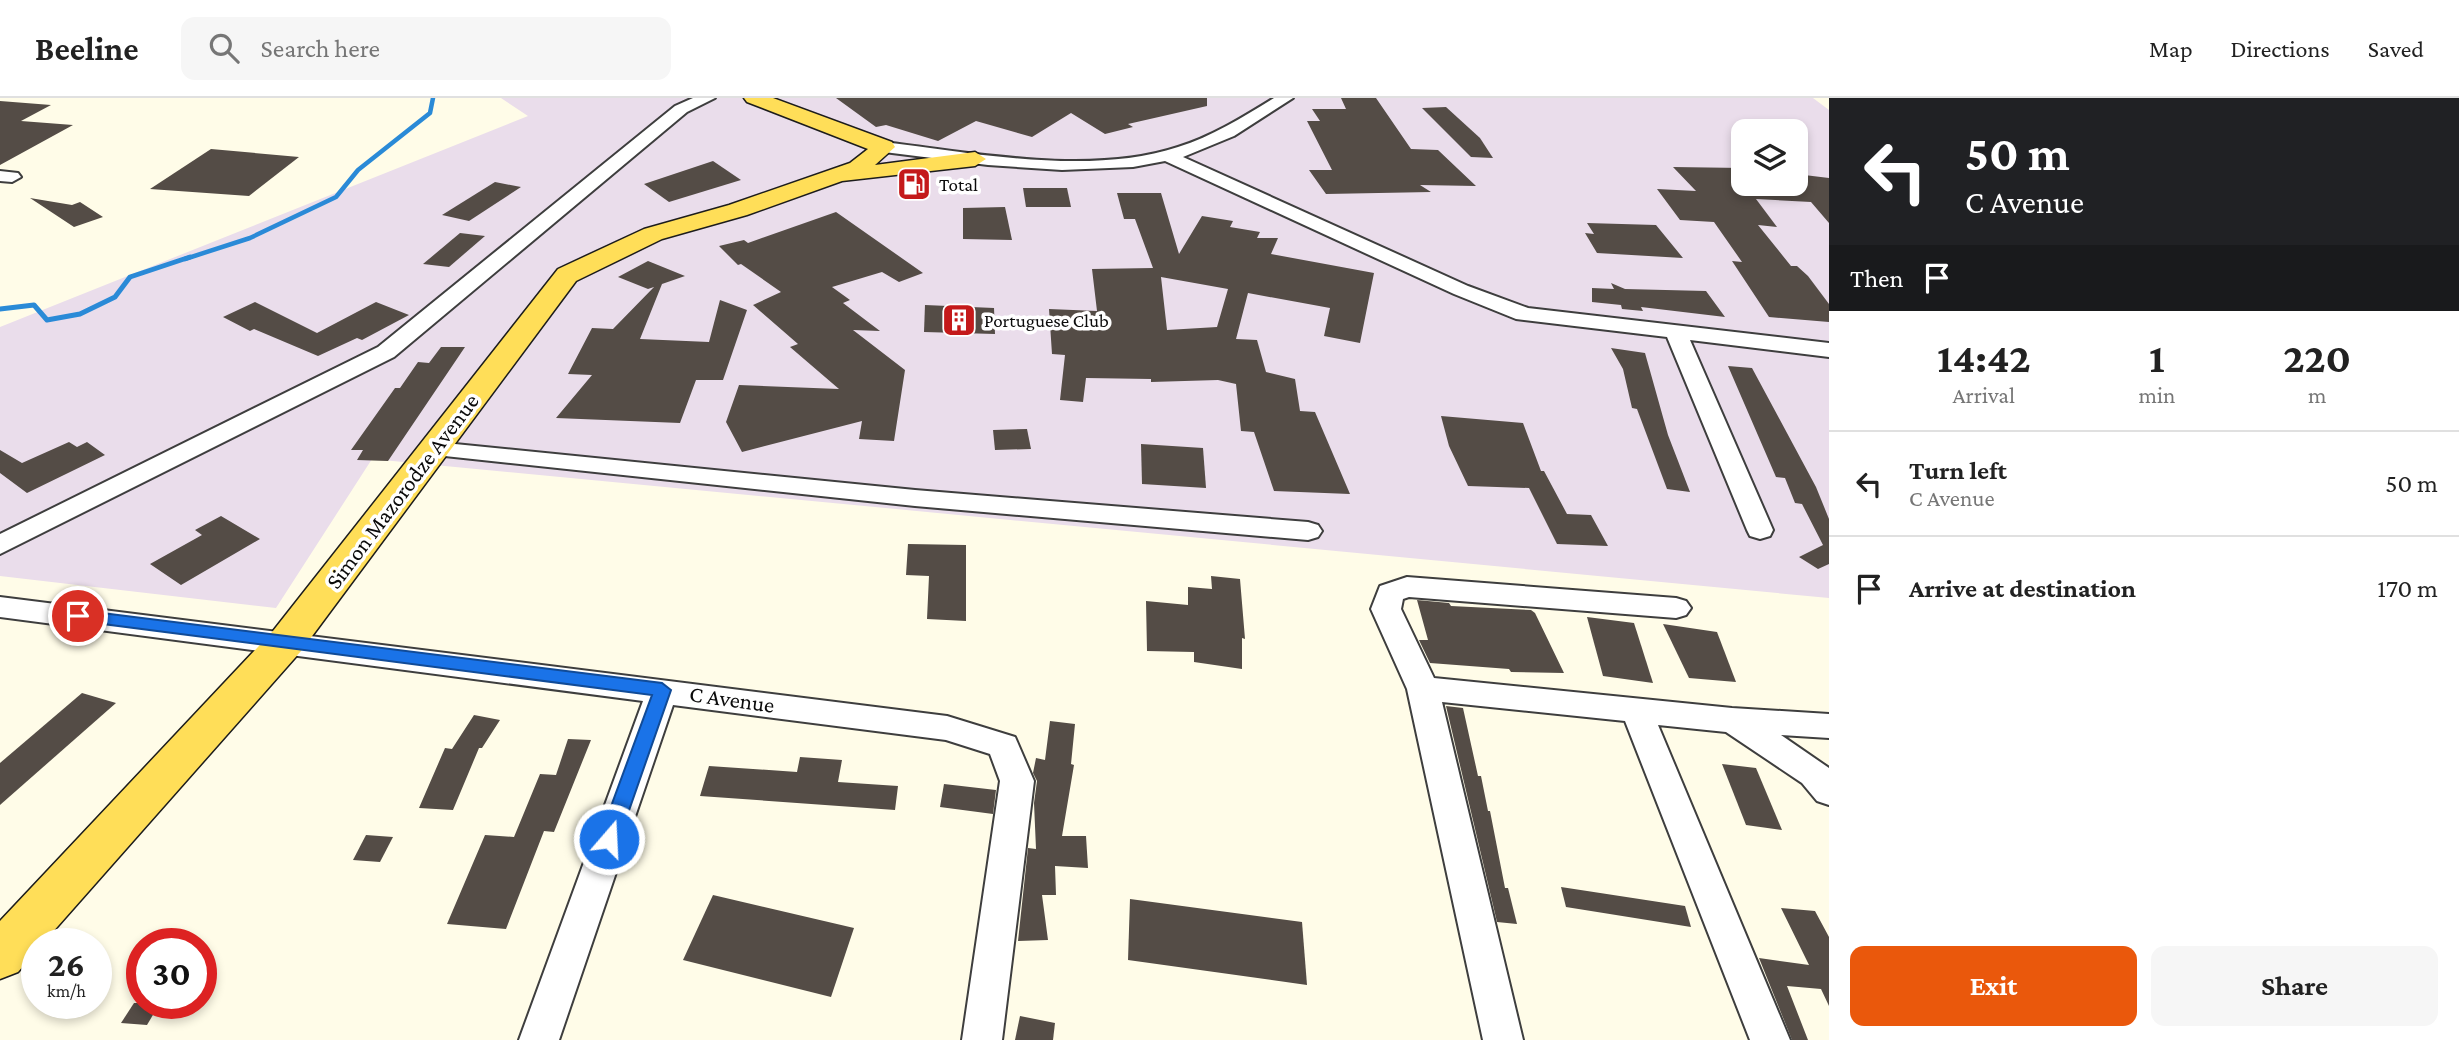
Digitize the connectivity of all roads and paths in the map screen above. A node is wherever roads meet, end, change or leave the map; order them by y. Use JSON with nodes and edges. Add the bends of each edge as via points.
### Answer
{"nodes":[{"id":1,"x":707,"y":98,"type":"edge"},
{"id":2,"x":754,"y":98,"type":"edge"},
{"id":3,"x":1285,"y":98,"type":"edge"},
{"id":4,"x":884,"y":148,"type":"junction"},
{"id":5,"x":1167,"y":156,"type":"junction"},
{"id":6,"x":975,"y":159,"type":"junction"},
{"id":7,"x":825,"y":180,"type":"junction"},
{"id":8,"x":1676,"y":333,"type":"junction"},
{"id":9,"x":1829,"y":350,"type":"edge"},
{"id":10,"x":435,"y":449,"type":"junction"},
{"id":11,"x":1760,"y":530,"type":"dead end"},
{"id":12,"x":1308,"y":531,"type":"dead end"},
{"id":13,"x":0,"y":545,"type":"edge"},
{"id":14,"x":0,"y":607,"type":"edge"},
{"id":15,"x":1676,"y":608,"type":"dead end"},
{"id":16,"x":287,"y":641,"type":"junction"},
{"id":17,"x":1423,"y":689,"type":"junction"},
{"id":18,"x":662,"y":690,"type":"junction"},
{"id":19,"x":1636,"y":709,"type":"junction"},
{"id":20,"x":1732,"y":720,"type":"junction"},
{"id":21,"x":1829,"y":726,"type":"edge"},
{"id":22,"x":1829,"y":791,"type":"edge"},
{"id":23,"x":0,"y":957,"type":"edge"},
{"id":24,"x":539,"y":1040,"type":"edge"},
{"id":25,"x":982,"y":1040,"type":"edge"},
{"id":26,"x":1503,"y":1040,"type":"edge"},
{"id":27,"x":1770,"y":1040,"type":"edge"}],
"edges":[{"from":1,"to":13,"type":"street","via":[[681,109],[386,352]]},
{"from":2,"to":4,"type":"main road"},
{"from":3,"to":5,"type":"street","via":[[1219,138]]},
{"from":4,"to":6,"type":"street"},
{"from":4,"to":7,"type":"main road","name":"Simon Mazorodze Avenue","via":[[858,169]]},
{"from":5,"to":6,"type":"street","via":[[1121,162]]},
{"from":5,"to":8,"type":"street","via":[[1461,290],[1524,314]]},
{"from":6,"to":7,"type":"main road"},
{"from":7,"to":10,"type":"main road","name":"Simon Mazorodze Avenue","via":[[653,234],[567,275]]},
{"from":8,"to":9,"type":"street"},
{"from":8,"to":11,"type":"street"},
{"from":10,"to":12,"type":"street","via":[[915,498]]},
{"from":10,"to":16,"type":"main road","name":"Simon Mazorodze Avenue"},
{"from":14,"to":16,"type":"street","name":"C Avenue"},
{"from":15,"to":17,"type":"street","via":[[1407,587],[1390,593],[1385,609]]},
{"from":16,"to":18,"type":"street","name":"C Avenue"},
{"from":16,"to":23,"type":"main road","name":"Simon Mazorodze Avenue"},
{"from":17,"to":19,"type":"street"},
{"from":17,"to":26,"type":"street"},
{"from":18,"to":24,"type":"street"},
{"from":18,"to":25,"type":"street","name":"C Avenue","via":[[947,727],[1003,746],[1017,780]]},
{"from":19,"to":20,"type":"street"},
{"from":19,"to":27,"type":"street"},
{"from":20,"to":21,"type":"street"},
{"from":20,"to":22,"type":"street","via":[[1786,753]]}]}
